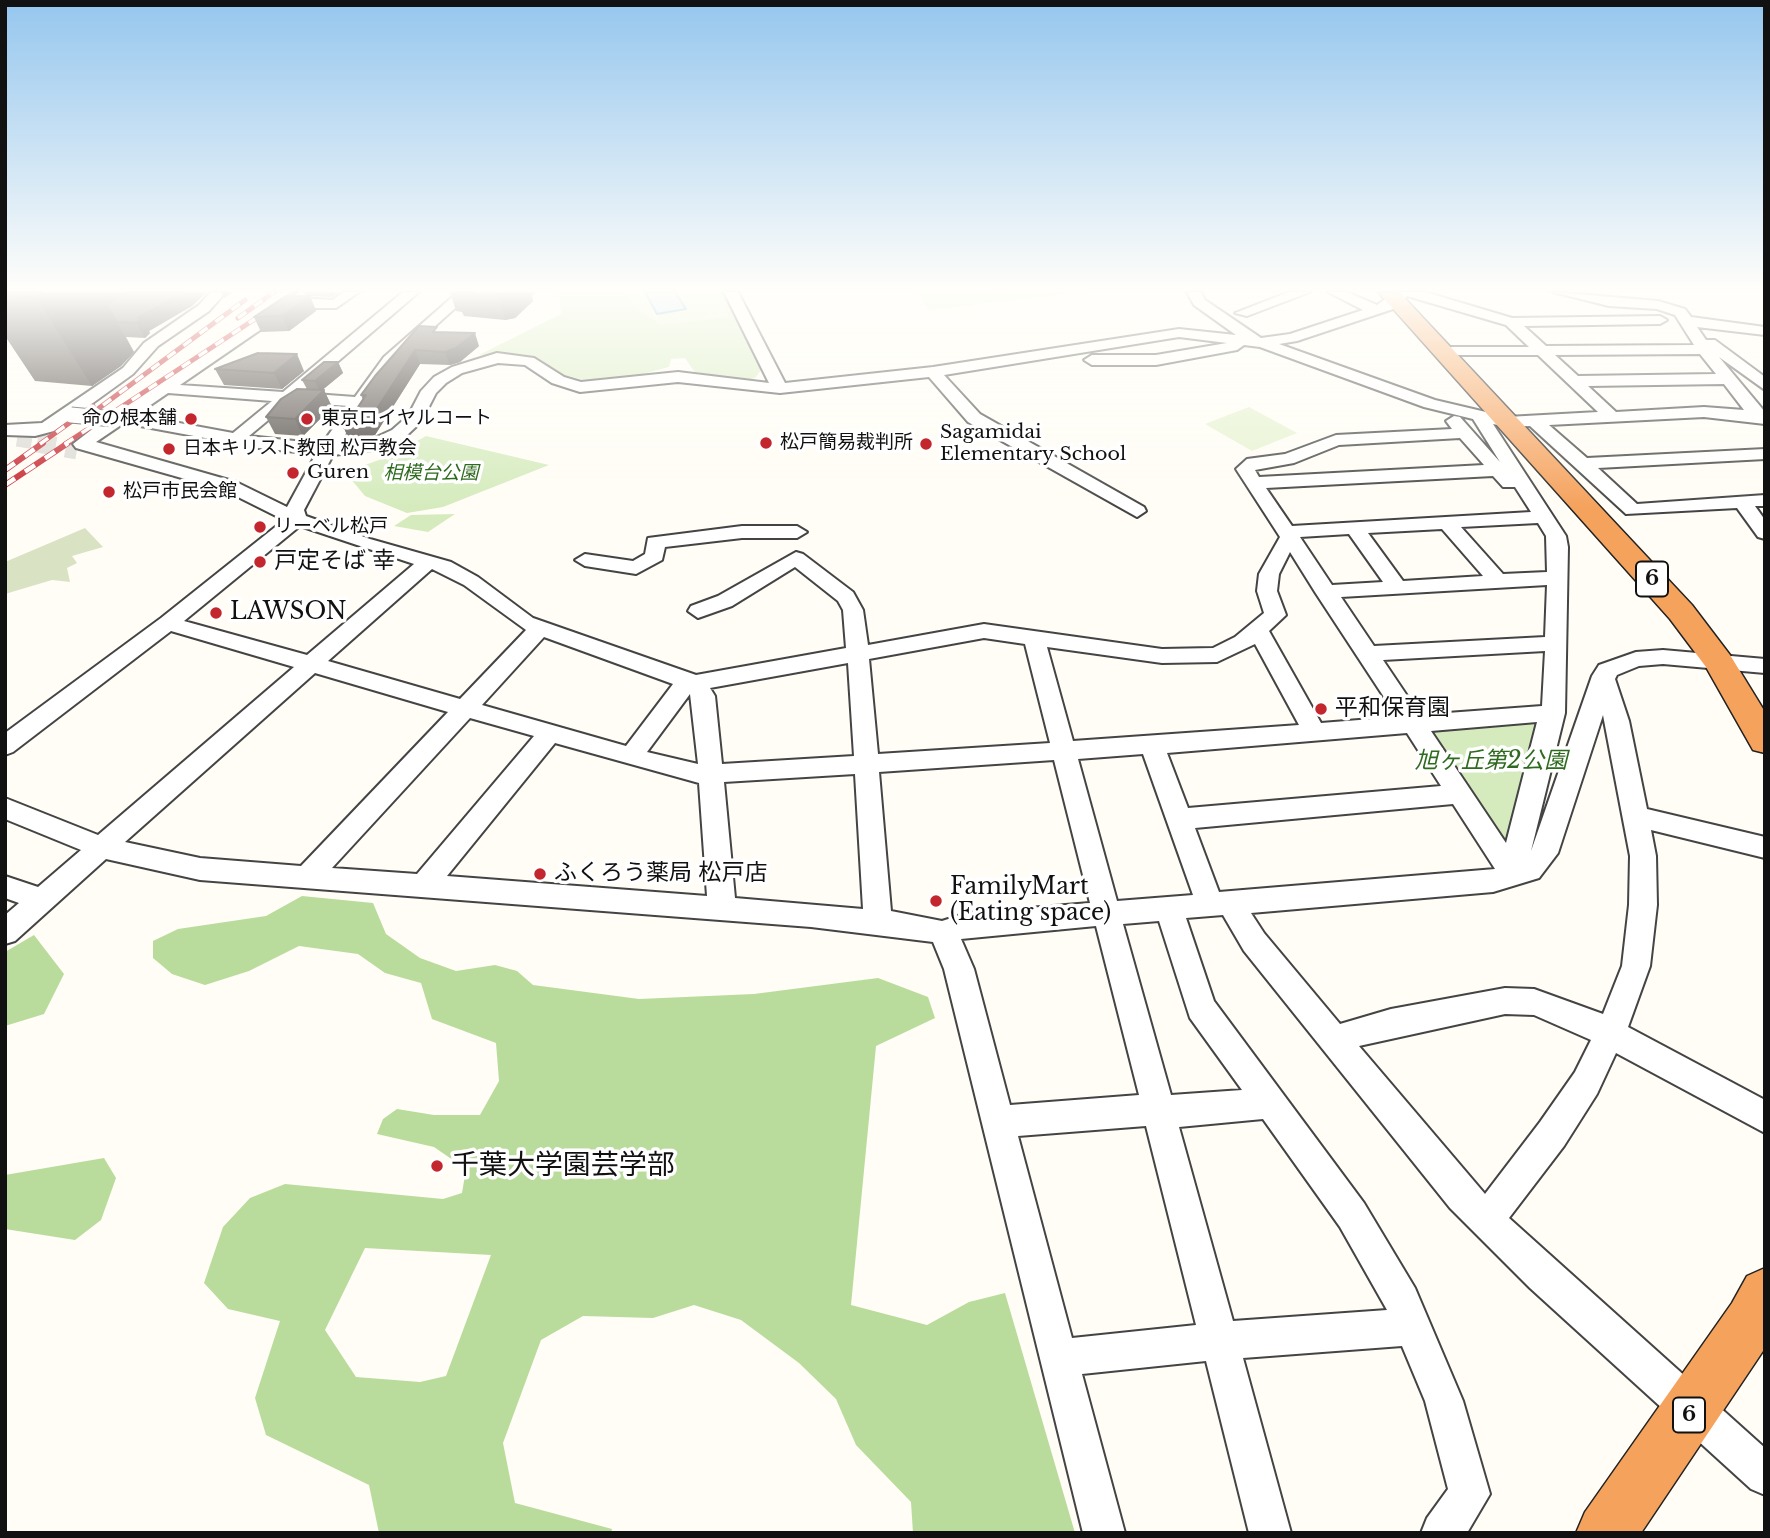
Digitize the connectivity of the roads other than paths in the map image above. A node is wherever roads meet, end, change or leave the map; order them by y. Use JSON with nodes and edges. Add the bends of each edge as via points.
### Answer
{"nodes":[{"id":1,"x":135,"y":364,"type":"edge"},
{"id":2,"x":197,"y":364,"type":"edge"},
{"id":3,"x":329,"y":364,"type":"edge"},
{"id":4,"x":388,"y":364,"type":"edge"},
{"id":5,"x":474,"y":364,"type":"edge"},
{"id":6,"x":533,"y":364,"type":"edge"},
{"id":7,"x":768,"y":364,"type":"edge"},
{"id":8,"x":987,"y":364,"type":"edge"},
{"id":9,"x":993,"y":364,"type":"edge"},
{"id":10,"x":1042,"y":364,"type":"edge"},
{"id":11,"x":1324,"y":364,"type":"joint"},
{"id":12,"x":1454,"y":364,"type":"edge"},
{"id":13,"x":1555,"y":364,"type":"edge"},
{"id":14,"x":1719,"y":364,"type":"edge"},
{"id":15,"x":1735,"y":364,"type":"edge"},
{"id":16,"x":933,"y":372,"type":"junction"},
{"id":17,"x":1726,"y":379,"type":"junction"},
{"id":18,"x":1573,"y":381,"type":"junction"},
{"id":19,"x":1761,"y":381,"type":"edge"},
{"id":20,"x":162,"y":388,"type":"junction"},
{"id":21,"x":780,"y":388,"type":"junction"},
{"id":22,"x":287,"y":398,"type":"junction"},
{"id":23,"x":360,"y":402,"type":"junction"},
{"id":24,"x":71,"y":415,"type":"dead end"},
{"id":25,"x":1480,"y":417,"type":"junction"},
{"id":26,"x":1612,"y":417,"type":"junction"},
{"id":27,"x":116,"y":418,"type":"junction"},
{"id":28,"x":1762,"y":420,"type":"edge"},
{"id":29,"x":1507,"y":422,"type":"junction"},
{"id":30,"x":1536,"y":422,"type":"junction"},
{"id":31,"x":5,"y":430,"type":"edge"},
{"id":32,"x":1464,"y":433,"type":"junction"},
{"id":33,"x":237,"y":439,"type":"junction"},
{"id":34,"x":328,"y":450,"type":"junction"},
{"id":35,"x":1765,"y":454,"type":"edge"},
{"id":36,"x":1582,"y":464,"type":"junction"},
{"id":37,"x":1497,"y":470,"type":"junction"},
{"id":38,"x":1254,"y":483,"type":"junction"},
{"id":39,"x":1765,"y":500,"type":"edge"},
{"id":40,"x":1742,"y":502,"type":"junction"},
{"id":41,"x":1137,"y":511,"type":"dead end"},
{"id":42,"x":1540,"y":513,"type":"junction"},
{"id":43,"x":297,"y":519,"type":"junction"},
{"id":44,"x":1447,"y":523,"type":"junction"},
{"id":45,"x":1354,"y":527,"type":"junction"},
{"id":46,"x":1765,"y":533,"type":"edge"},
{"id":47,"x":1287,"y":535,"type":"junction"},
{"id":48,"x":796,"y":558,"type":"junction"},
{"id":49,"x":585,"y":560,"type":"dead end"},
{"id":50,"x":429,"y":561,"type":"junction"},
{"id":51,"x":1497,"y":581,"type":"junction"},
{"id":52,"x":1558,"y":581,"type":"junction"},
{"id":53,"x":1397,"y":587,"type":"junction"},
{"id":54,"x":1325,"y":592,"type":"junction"},
{"id":55,"x":698,"y":611,"type":"dead end"},
{"id":56,"x":168,"y":623,"type":"junction"},
{"id":57,"x":540,"y":628,"type":"junction"},
{"id":58,"x":1258,"y":630,"type":"junction"},
{"id":59,"x":1034,"y":638,"type":"junction"},
{"id":60,"x":1556,"y":643,"type":"junction"},
{"id":61,"x":858,"y":653,"type":"junction"},
{"id":62,"x":1366,"y":654,"type":"junction"},
{"id":63,"x":1719,"y":662,"type":"junction"},
{"id":64,"x":312,"y":664,"type":"junction"},
{"id":65,"x":1765,"y":666,"type":"edge"},
{"id":66,"x":1603,"y":676,"type":"junction"},
{"id":67,"x":695,"y":684,"type":"junction"},
{"id":68,"x":465,"y":708,"type":"junction"},
{"id":69,"x":1553,"y":713,"type":"junction"},
{"id":70,"x":1411,"y":723,"type":"junction"},
{"id":71,"x":1314,"y":731,"type":"junction"},
{"id":72,"x":550,"y":733,"type":"junction"},
{"id":73,"x":1765,"y":741,"type":"edge"},
{"id":74,"x":1152,"y":745,"type":"junction"},
{"id":75,"x":5,"y":746,"type":"edge"},
{"id":76,"x":1063,"y":751,"type":"junction"},
{"id":77,"x":631,"y":756,"type":"junction"},
{"id":78,"x":866,"y":764,"type":"junction"},
{"id":79,"x":711,"y":774,"type":"junction"},
{"id":80,"x":1458,"y":794,"type":"junction"},
{"id":81,"x":5,"y":808,"type":"edge"},
{"id":82,"x":1637,"y":817,"type":"junction"},
{"id":83,"x":1180,"y":819,"type":"junction"},
{"id":84,"x":103,"y":848,"type":"junction"},
{"id":85,"x":1765,"y":848,"type":"edge"},
{"id":86,"x":1511,"y":875,"type":"junction"},
{"id":87,"x":306,"y":878,"type":"junction"},
{"id":88,"x":5,"y":887,"type":"edge"},
{"id":89,"x":422,"y":887,"type":"junction"},
{"id":90,"x":42,"y":900,"type":"junction"},
{"id":91,"x":1220,"y":904,"type":"junction"},
{"id":92,"x":718,"y":908,"type":"junction"},
{"id":93,"x":1169,"y":909,"type":"junction"},
{"id":94,"x":1107,"y":914,"type":"junction"},
{"id":95,"x":878,"y":921,"type":"junction"},
{"id":96,"x":5,"y":932,"type":"edge"},
{"id":97,"x":942,"y":933,"type":"junction"},
{"id":98,"x":1610,"y":1034,"type":"junction"},
{"id":99,"x":1332,"y":1040,"type":"junction"},
{"id":100,"x":1268,"y":1103,"type":"junction"},
{"id":101,"x":1159,"y":1109,"type":"junction"},
{"id":102,"x":1765,"y":1117,"type":"edge"},
{"id":103,"x":996,"y":1122,"type":"junction"},
{"id":104,"x":1486,"y":1220,"type":"junction"},
{"id":105,"x":1765,"y":1294,"type":"edge"},
{"id":106,"x":1413,"y":1327,"type":"junction"},
{"id":107,"x":1219,"y":1341,"type":"junction"},
{"id":108,"x":1059,"y":1358,"type":"junction"},
{"id":109,"x":1694,"y":1409,"type":"junction"},
{"id":110,"x":1765,"y":1475,"type":"edge"},
{"id":111,"x":1104,"y":1533,"type":"edge"},
{"id":112,"x":1270,"y":1533,"type":"edge"},
{"id":113,"x":1442,"y":1533,"type":"edge"},
{"id":114,"x":1606,"y":1533,"type":"edge"}],
"edges":[{"from":1,"to":31,"type":"street","via":[[48,426],[34,431]]},
{"from":2,"to":20,"type":"street"},
{"from":3,"to":22,"type":"street"},
{"from":4,"to":23,"type":"street"},
{"from":5,"to":34,"type":"street","via":[[440,380],[411,423],[389,439],[356,449]]},
{"from":6,"to":21,"type":"street","via":[[569,385],[621,385],[686,377]]},
{"from":7,"to":21,"type":"street"},
{"from":8,"to":16,"type":"street"},
{"from":9,"to":10,"type":"street"},
{"from":11,"to":25,"type":"street","via":[[1430,404]]},
{"from":11,"to":32,"type":"street","via":[[1318,368],[1450,418]]},
{"from":12,"to":29,"type":"highway","number":"6"},
{"from":13,"to":18,"type":"street"},
{"from":14,"to":17,"type":"street"},
{"from":15,"to":19,"type":"street"},
{"from":16,"to":21,"type":"street"},
{"from":16,"to":41,"type":"street","via":[[974,418]]},
{"from":17,"to":18,"type":"street"},
{"from":17,"to":28,"type":"street"},
{"from":18,"to":26,"type":"street"},
{"from":20,"to":22,"type":"street"},
{"from":20,"to":27,"type":"street"},
{"from":22,"to":23,"type":"street"},
{"from":22,"to":33,"type":"street"},
{"from":23,"to":34,"type":"street"},
{"from":24,"to":27,"type":"street","bridge":true},
{"from":25,"to":29,"type":"street"},
{"from":25,"to":42,"type":"street"},
{"from":26,"to":28,"type":"street","via":[[1704,412]]},
{"from":26,"to":30,"type":"street"},
{"from":27,"to":33,"type":"street"},
{"from":27,"to":43,"type":"street","via":[[82,444],[230,486]]},
{"from":29,"to":30,"type":"street"},
{"from":29,"to":63,"type":"highway","number":"6","via":[[1668,596]]},
{"from":30,"to":36,"type":"street"},
{"from":32,"to":37,"type":"street"},
{"from":32,"to":38,"type":"street","via":[[1336,440],[1280,461],[1247,466]]},
{"from":33,"to":34,"type":"street"},
{"from":34,"to":43,"type":"street","via":[[298,504]]},
{"from":35,"to":36,"type":"street"},
{"from":36,"to":40,"type":"street","via":[[1633,510]]},
{"from":37,"to":38,"type":"street"},
{"from":37,"to":42,"type":"street"},
{"from":38,"to":47,"type":"street"},
{"from":39,"to":40,"type":"street"},
{"from":40,"to":46,"type":"street"},
{"from":42,"to":44,"type":"street"},
{"from":42,"to":52,"type":"street","via":[[1556,536]]},
{"from":43,"to":50,"type":"street"},
{"from":43,"to":56,"type":"street"},
{"from":44,"to":45,"type":"street"},
{"from":44,"to":51,"type":"street"},
{"from":45,"to":47,"type":"street"},
{"from":45,"to":53,"type":"street"},
{"from":47,"to":54,"type":"street"},
{"from":47,"to":58,"type":"street","via":[[1269,575],[1267,591],[1275,615]]},
{"from":48,"to":49,"type":"street","via":[[795,525],[654,542],[654,556],[636,568]]},
{"from":48,"to":55,"type":"street","via":[[725,601]]},
{"from":48,"to":61,"type":"street","via":[[846,597],[853,610]]},
{"from":50,"to":57,"type":"street","via":[[471,581],[517,619]]},
{"from":50,"to":64,"type":"street"},
{"from":51,"to":52,"type":"street"},
{"from":51,"to":53,"type":"street"},
{"from":52,"to":60,"type":"street"},
{"from":53,"to":54,"type":"street"},
{"from":54,"to":62,"type":"street"},
{"from":56,"to":64,"type":"street"},
{"from":56,"to":75,"type":"street"},
{"from":57,"to":67,"type":"street"},
{"from":57,"to":68,"type":"street"},
{"from":58,"to":59,"type":"street","via":[[1228,651],[1206,657],[1162,656]]},
{"from":58,"to":71,"type":"street"},
{"from":59,"to":61,"type":"street","via":[[984,631]]},
{"from":59,"to":76,"type":"street"},
{"from":60,"to":62,"type":"street"},
{"from":60,"to":69,"type":"street"},
{"from":61,"to":67,"type":"street"},
{"from":61,"to":78,"type":"street"},
{"from":62,"to":70,"type":"street"},
{"from":63,"to":65,"type":"street"},
{"from":63,"to":66,"type":"street","via":[[1636,659]]},
{"from":63,"to":73,"type":"highway","number":"6"},
{"from":64,"to":68,"type":"street"},
{"from":64,"to":84,"type":"street"},
{"from":66,"to":82,"type":"street"},
{"from":66,"to":86,"type":"street","via":[[1545,853],[1530,870]]},
{"from":67,"to":77,"type":"street"},
{"from":67,"to":79,"type":"street"},
{"from":68,"to":72,"type":"street"},
{"from":68,"to":87,"type":"street"},
{"from":69,"to":70,"type":"street"},
{"from":69,"to":86,"type":"street"},
{"from":70,"to":71,"type":"street"},
{"from":70,"to":80,"type":"street"},
{"from":71,"to":74,"type":"street"},
{"from":72,"to":77,"type":"street"},
{"from":72,"to":89,"type":"street"},
{"from":74,"to":76,"type":"street"},
{"from":74,"to":83,"type":"street"},
{"from":76,"to":78,"type":"street"},
{"from":76,"to":94,"type":"street"},
{"from":77,"to":79,"type":"street"},
{"from":78,"to":79,"type":"street"},
{"from":78,"to":95,"type":"street"},
{"from":79,"to":92,"type":"street","via":[[721,897]]},
{"from":80,"to":83,"type":"street"},
{"from":80,"to":86,"type":"street"},
{"from":81,"to":84,"type":"street"},
{"from":82,"to":85,"type":"street"},
{"from":82,"to":98,"type":"street","via":[[1643,905],[1636,966]]},
{"from":83,"to":91,"type":"street"},
{"from":84,"to":87,"type":"street","via":[[200,869]]},
{"from":84,"to":90,"type":"street"},
{"from":86,"to":91,"type":"street"},
{"from":87,"to":89,"type":"street"},
{"from":88,"to":90,"type":"street"},
{"from":89,"to":92,"type":"street"},
{"from":90,"to":96,"type":"street"},
{"from":91,"to":93,"type":"street"},
{"from":91,"to":99,"type":"street"},
{"from":92,"to":95,"type":"street"},
{"from":93,"to":94,"type":"street"},
{"from":93,"to":100,"type":"street","via":[[1201,1008]]},
{"from":94,"to":97,"type":"street","via":[[967,925]]},
{"from":94,"to":101,"type":"street"},
{"from":95,"to":97,"type":"street"},
{"from":97,"to":103,"type":"street","via":[[958,969]]},
{"from":98,"to":99,"type":"street","via":[[1557,1009],[1518,1001],[1391,1023]]},
{"from":98,"to":102,"type":"street"},
{"from":98,"to":104,"type":"street","via":[[1559,1124]]},
{"from":99,"to":104,"type":"street"},
{"from":100,"to":101,"type":"street","via":[[1176,1112]]},
{"from":100,"to":106,"type":"street","via":[[1352,1215]]},
{"from":101,"to":103,"type":"street"},
{"from":101,"to":107,"type":"street"},
{"from":103,"to":108,"type":"street"},
{"from":104,"to":109,"type":"street"},
{"from":105,"to":109,"type":"highway","number":"6"},
{"from":106,"to":107,"type":"street"},
{"from":106,"to":113,"type":"street","via":[[1444,1401],[1470,1494]]},
{"from":107,"to":108,"type":"street"},
{"from":107,"to":112,"type":"street"},
{"from":108,"to":111,"type":"street"},
{"from":109,"to":110,"type":"street"},
{"from":109,"to":114,"type":"highway","number":"6"}]}
